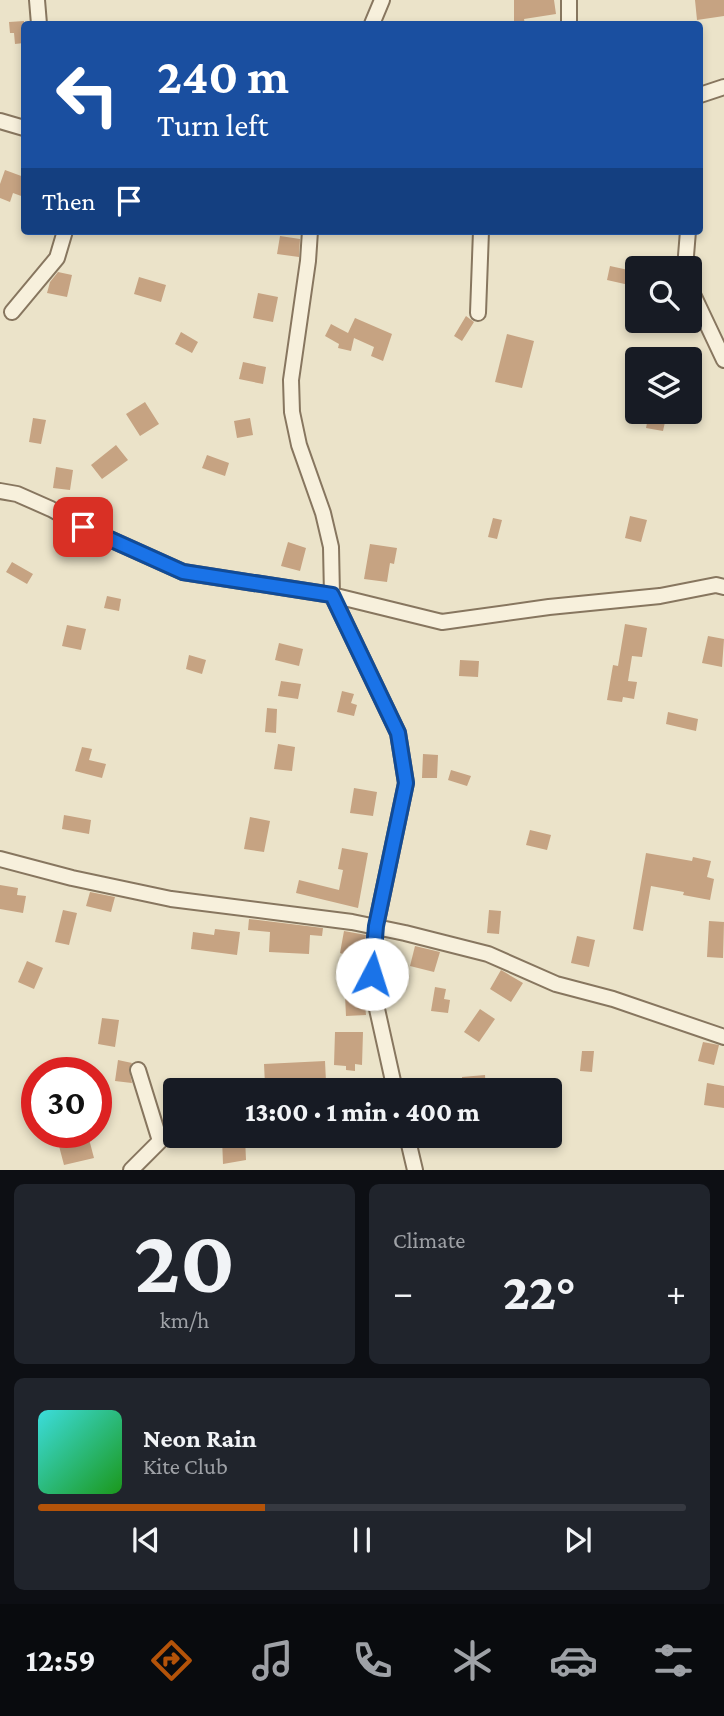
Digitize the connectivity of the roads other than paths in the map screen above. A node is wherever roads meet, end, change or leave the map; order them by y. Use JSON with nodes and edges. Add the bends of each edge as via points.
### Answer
{"nodes":[{"id":1,"x":37,"y":0,"type":"edge"},
{"id":2,"x":382,"y":0,"type":"edge"},
{"id":3,"x":569,"y":0,"type":"edge"},
{"id":4,"x":39,"y":21,"type":"edge"},
{"id":5,"x":373,"y":21,"type":"edge"},
{"id":6,"x":569,"y":21,"type":"edge"},
{"id":7,"x":724,"y":87,"type":"edge"},
{"id":8,"x":703,"y":94,"type":"edge"},
{"id":9,"x":0,"y":121,"type":"edge"},
{"id":10,"x":21,"y":127,"type":"edge"},
{"id":11,"x":64,"y":235,"type":"edge"},
{"id":12,"x":310,"y":235,"type":"edge"},
{"id":13,"x":481,"y":235,"type":"edge"},
{"id":14,"x":688,"y":235,"type":"edge"},
{"id":15,"x":686,"y":256,"type":"edge"},
{"id":16,"x":12,"y":312,"type":"dead end"},
{"id":17,"x":478,"y":313,"type":"dead end"},
{"id":18,"x":702,"y":313,"type":"edge"},
{"id":19,"x":724,"y":360,"type":"edge"},
{"id":20,"x":0,"y":491,"type":"edge"},
{"id":21,"x":724,"y":587,"type":"edge"},
{"id":22,"x":332,"y":595,"type":"junction"},
{"id":23,"x":0,"y":859,"type":"edge"},
{"id":24,"x":376,"y":926,"type":"junction"},
{"id":25,"x":724,"y":1037,"type":"edge"},
{"id":26,"x":138,"y":1070,"type":"dead end"},
{"id":27,"x":392,"y":1078,"type":"edge"},
{"id":28,"x":410,"y":1148,"type":"edge"},
{"id":29,"x":131,"y":1170,"type":"edge"},
{"id":30,"x":415,"y":1170,"type":"edge"}],
"edges":[{"from":1,"to":4,"type":"street"},
{"from":2,"to":5,"type":"street"},
{"from":3,"to":6,"type":"street"},
{"from":7,"to":8,"type":"street"},
{"from":9,"to":10,"type":"street"},
{"from":11,"to":16,"type":"street","via":[[57,258]]},
{"from":12,"to":22,"type":"street","via":[[291,380],[292,412],[331,547]]},
{"from":13,"to":17,"type":"street"},
{"from":14,"to":15,"type":"street"},
{"from":18,"to":19,"type":"street"},
{"from":20,"to":22,"type":"street","via":[[51,509],[183,572]]},
{"from":21,"to":22,"type":"street","via":[[442,622]]},
{"from":22,"to":24,"type":"street","via":[[398,733],[406,783]]},
{"from":23,"to":24,"type":"street","via":[[171,899]]},
{"from":24,"to":25,"type":"street","via":[[488,954],[556,984]]},
{"from":24,"to":27,"type":"street","via":[[373,990]]},
{"from":26,"to":29,"type":"street","via":[[160,1141]]},
{"from":28,"to":30,"type":"street"}]}
